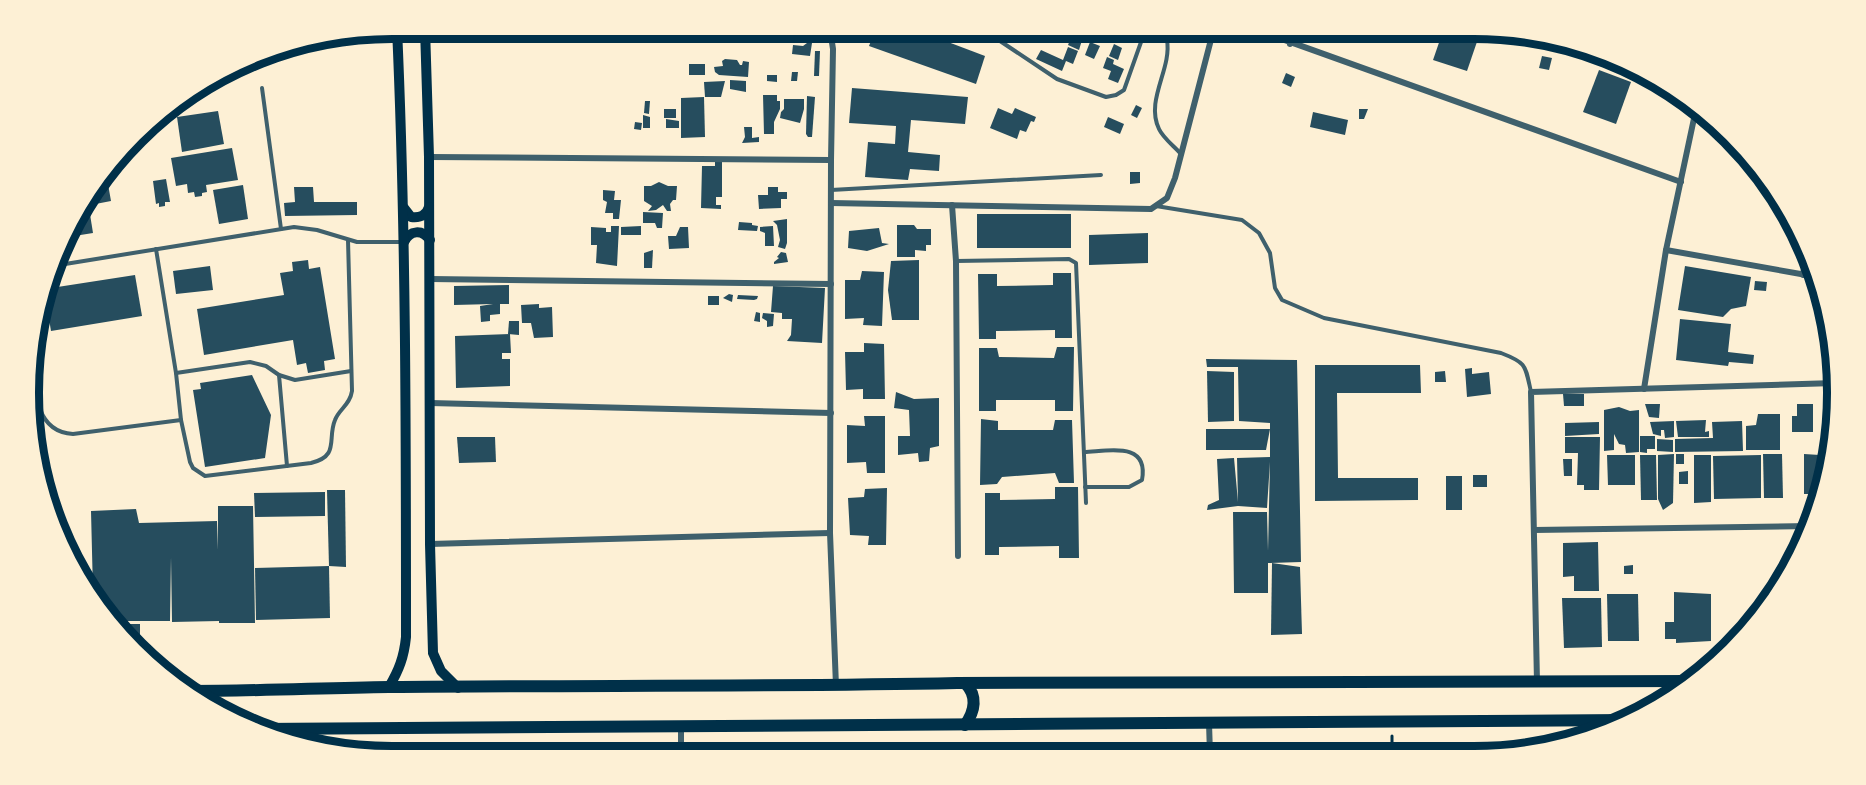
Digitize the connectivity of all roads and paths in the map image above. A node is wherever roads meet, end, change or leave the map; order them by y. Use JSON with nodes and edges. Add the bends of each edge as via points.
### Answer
{"nodes":[{"id":1,"x":397,"y":39,"type":"edge"},
{"id":2,"x":425,"y":39,"type":"edge"},
{"id":3,"x":831,"y":39,"type":"edge"},
{"id":4,"x":997,"y":39,"type":"edge"},
{"id":5,"x":1143,"y":39,"type":"edge"},
{"id":6,"x":1165,"y":39,"type":"edge"},
{"id":7,"x":1211,"y":39,"type":"edge"},
{"id":8,"x":1278,"y":39,"type":"edge"},
{"id":9,"x":1292,"y":39,"type":"edge"},
{"id":10,"x":1290,"y":44,"type":"junction"},
{"id":11,"x":261,"y":88,"type":"dead end"},
{"id":12,"x":1694,"y":116,"type":"edge"},
{"id":13,"x":1181,"y":154,"type":"junction"},
{"id":14,"x":429,"y":157,"type":"junction"},
{"id":15,"x":831,"y":160,"type":"junction"},
{"id":16,"x":1101,"y":175,"type":"dead end"},
{"id":17,"x":1681,"y":182,"type":"junction"},
{"id":18,"x":831,"y":190,"type":"junction"},
{"id":19,"x":831,"y":203,"type":"junction"},
{"id":20,"x":429,"y":205,"type":"junction"},
{"id":21,"x":952,"y":205,"type":"junction"},
{"id":22,"x":1156,"y":206,"type":"junction"},
{"id":23,"x":404,"y":208,"type":"junction"},
{"id":24,"x":281,"y":229,"type":"junction"},
{"id":25,"x":348,"y":240,"type":"junction"},
{"id":26,"x":430,"y":240,"type":"junction"},
{"id":27,"x":404,"y":242,"type":"junction"},
{"id":28,"x":156,"y":249,"type":"junction"},
{"id":29,"x":1666,"y":250,"type":"junction"},
{"id":30,"x":956,"y":261,"type":"junction"},
{"id":31,"x":63,"y":264,"type":"edge"},
{"id":32,"x":1804,"y":268,"type":"edge"},
{"id":33,"x":1803,"y":275,"type":"junction"},
{"id":34,"x":1807,"y":275,"type":"edge"},
{"id":35,"x":430,"y":279,"type":"junction"},
{"id":36,"x":831,"y":284,"type":"junction"},
{"id":37,"x":351,"y":372,"type":"junction"},
{"id":38,"x":176,"y":373,"type":"junction"},
{"id":39,"x":279,"y":375,"type":"junction"},
{"id":40,"x":1827,"y":383,"type":"edge"},
{"id":41,"x":1644,"y":389,"type":"junction"},
{"id":42,"x":1531,"y":392,"type":"junction"},
{"id":43,"x":430,"y":403,"type":"junction"},
{"id":44,"x":40,"y":409,"type":"edge"},
{"id":45,"x":831,"y":413,"type":"junction"},
{"id":46,"x":181,"y":420,"type":"junction"},
{"id":47,"x":1084,"y":452,"type":"junction"},
{"id":48,"x":287,"y":466,"type":"junction"},
{"id":49,"x":1085,"y":487,"type":"junction"},
{"id":50,"x":1086,"y":503,"type":"dead end"},
{"id":51,"x":1801,"y":526,"type":"edge"},
{"id":52,"x":1534,"y":530,"type":"junction"},
{"id":53,"x":830,"y":533,"type":"junction"},
{"id":54,"x":430,"y":544,"type":"junction"},
{"id":55,"x":958,"y":556,"type":"dead end"},
{"id":56,"x":1677,"y":681,"type":"edge"},
{"id":57,"x":1537,"y":682,"type":"junction"},
{"id":58,"x":965,"y":683,"type":"junction"},
{"id":59,"x":836,"y":686,"type":"junction"},
{"id":60,"x":389,"y":687,"type":"junction"},
{"id":61,"x":458,"y":688,"type":"junction"},
{"id":62,"x":203,"y":691,"type":"edge"},
{"id":63,"x":1606,"y":720,"type":"edge"},
{"id":64,"x":1391,"y":722,"type":"junction"},
{"id":65,"x":1209,"y":723,"type":"junction"},
{"id":66,"x":965,"y":724,"type":"junction"},
{"id":67,"x":681,"y":726,"type":"junction"},
{"id":68,"x":285,"y":729,"type":"edge"},
{"id":69,"x":681,"y":746,"type":"edge"},
{"id":70,"x":1210,"y":746,"type":"edge"},
{"id":71,"x":1392,"y":746,"type":"edge"}],
"edges":[{"from":1,"to":23,"type":"main road"},
{"from":2,"to":14,"type":"main road"},
{"from":3,"to":15,"type":"street"},
{"from":4,"to":5,"type":"lane","via":[[1057,79],[1106,97],[1124,90]]},
{"from":6,"to":13,"type":"lane","via":[[1168,50],[1156,96],[1155,118],[1160,131]]},
{"from":7,"to":13,"type":"street"},
{"from":8,"to":10,"type":"street"},
{"from":9,"to":10,"type":"street"},
{"from":10,"to":17,"type":"street"},
{"from":11,"to":24,"type":"lane"},
{"from":12,"to":17,"type":"street"},
{"from":13,"to":22,"type":"street","via":[[1167,198]]},
{"from":14,"to":15,"type":"street"},
{"from":14,"to":20,"type":"main road"},
{"from":15,"to":18,"type":"street"},
{"from":16,"to":18,"type":"lane"},
{"from":17,"to":29,"type":"street"},
{"from":18,"to":19,"type":"street"},
{"from":19,"to":21,"type":"street"},
{"from":19,"to":36,"type":"street"},
{"from":20,"to":23,"type":"main road","via":[[428,211],[417,218]]},
{"from":20,"to":26,"type":"main road"},
{"from":21,"to":22,"type":"street","via":[[1122,210]]},
{"from":21,"to":30,"type":"street"},
{"from":22,"to":42,"type":"lane","via":[[1242,220],[1259,233],[1270,253],[1275,288],[1282,300],[1324,318],[1516,358],[1526,366]]},
{"from":23,"to":27,"type":"main road"},
{"from":24,"to":25,"type":"lane","via":[[309,228]]},
{"from":24,"to":28,"type":"lane"},
{"from":25,"to":27,"type":"lane"},
{"from":25,"to":37,"type":"lane"},
{"from":26,"to":27,"type":"main road","via":[[416,232]]},
{"from":26,"to":35,"type":"main road"},
{"from":27,"to":60,"type":"main road","via":[[406,638],[400,668]]},
{"from":28,"to":31,"type":"lane"},
{"from":28,"to":38,"type":"lane"},
{"from":29,"to":33,"type":"street"},
{"from":29,"to":41,"type":"street"},
{"from":30,"to":47,"type":"lane","via":[[1069,259],[1076,263]]},
{"from":30,"to":55,"type":"street"},
{"from":32,"to":33,"type":"street"},
{"from":33,"to":34,"type":"street"},
{"from":35,"to":36,"type":"street"},
{"from":35,"to":43,"type":"main road"},
{"from":36,"to":45,"type":"street"},
{"from":37,"to":39,"type":"lane","via":[[295,380]]},
{"from":37,"to":48,"type":"lane","via":[[351,397],[334,423],[329,453],[318,461]]},
{"from":38,"to":39,"type":"lane","via":[[250,362]]},
{"from":38,"to":46,"type":"lane"},
{"from":39,"to":48,"type":"lane"},
{"from":40,"to":41,"type":"street"},
{"from":41,"to":42,"type":"street"},
{"from":42,"to":52,"type":"street"},
{"from":43,"to":45,"type":"street"},
{"from":43,"to":54,"type":"main road"},
{"from":44,"to":46,"type":"lane","via":[[45,422],[58,431],[73,434]]},
{"from":45,"to":53,"type":"street"},
{"from":46,"to":48,"type":"lane","via":[[190,462],[205,476]]},
{"from":47,"to":49,"type":"lane"},
{"from":47,"to":49,"type":"lane","via":[[1126,450],[1138,456],[1144,468],[1142,480],[1129,486]]},
{"from":49,"to":50,"type":"lane"},
{"from":51,"to":52,"type":"street"},
{"from":52,"to":57,"type":"street"},
{"from":53,"to":54,"type":"street"},
{"from":53,"to":59,"type":"street"},
{"from":54,"to":61,"type":"main road","via":[[433,653],[441,671]]},
{"from":56,"to":57,"type":"main road"},
{"from":57,"to":58,"type":"main road"},
{"from":58,"to":59,"type":"main road"},
{"from":58,"to":66,"type":"main road","via":[[974,703]]},
{"from":59,"to":61,"type":"main road"},
{"from":60,"to":61,"type":"main road"},
{"from":60,"to":62,"type":"main road"},
{"from":63,"to":64,"type":"main road"},
{"from":64,"to":65,"type":"main road"},
{"from":64,"to":71,"type":"path"},
{"from":65,"to":66,"type":"main road"},
{"from":65,"to":70,"type":"street"},
{"from":66,"to":67,"type":"main road"},
{"from":67,"to":68,"type":"main road"},
{"from":67,"to":69,"type":"street"}]}
